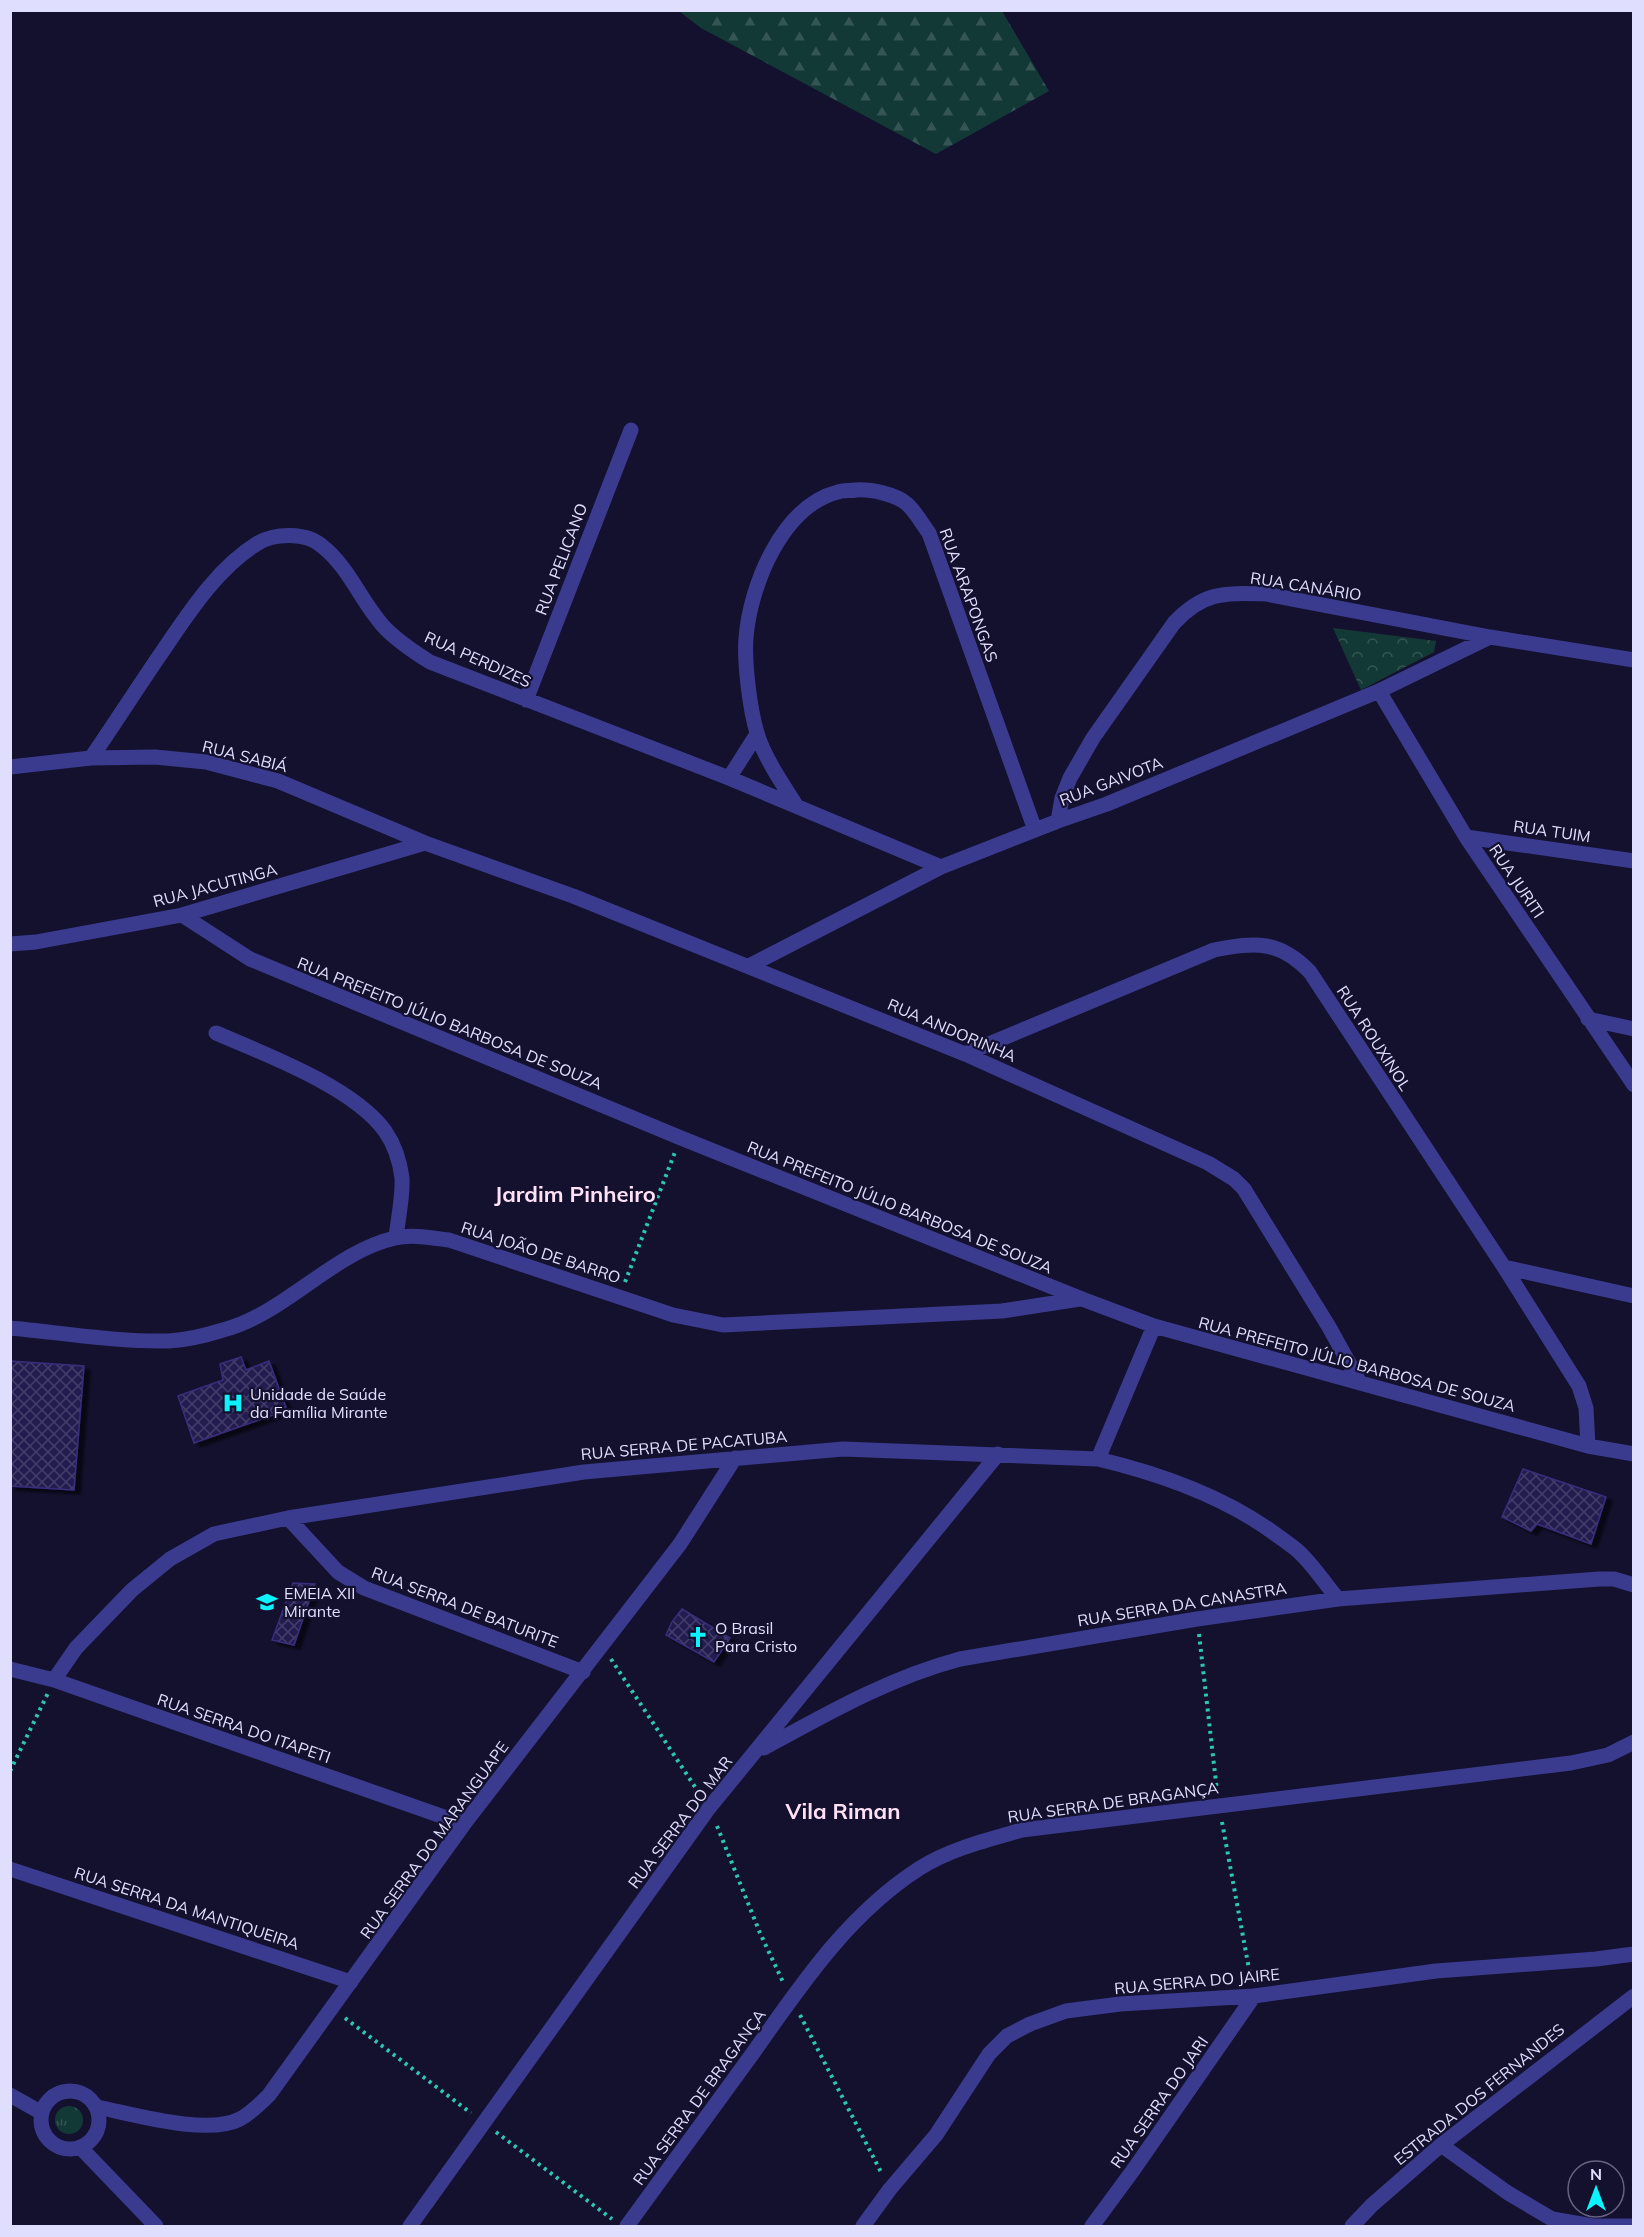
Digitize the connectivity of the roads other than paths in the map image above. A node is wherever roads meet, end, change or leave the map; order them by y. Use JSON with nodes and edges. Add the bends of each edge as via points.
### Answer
{"nodes":[{"id":1,"x":631,"y":430,"type":"dead end"},
{"id":2,"x":1490,"y":636,"type":"junction"},
{"id":3,"x":1634,"y":660,"type":"edge"},
{"id":4,"x":1379,"y":692,"type":"junction"},
{"id":5,"x":526,"y":700,"type":"junction"},
{"id":6,"x":757,"y":734,"type":"junction"},
{"id":7,"x":91,"y":758,"type":"junction"},
{"id":8,"x":10,"y":767,"type":"edge"},
{"id":9,"x":729,"y":778,"type":"junction"},
{"id":10,"x":796,"y":805,"type":"junction"},
{"id":11,"x":1058,"y":820,"type":"junction"},
{"id":12,"x":1035,"y":830,"type":"junction"},
{"id":13,"x":1466,"y":837,"type":"junction"},
{"id":14,"x":425,"y":843,"type":"junction"},
{"id":15,"x":1634,"y":861,"type":"edge"},
{"id":16,"x":941,"y":867,"type":"junction"},
{"id":17,"x":182,"y":915,"type":"junction"},
{"id":18,"x":10,"y":944,"type":"edge"},
{"id":19,"x":749,"y":966,"type":"junction"},
{"id":20,"x":1588,"y":1019,"type":"junction"},
{"id":21,"x":1634,"y":1029,"type":"edge"},
{"id":22,"x":216,"y":1033,"type":"dead end"},
{"id":23,"x":965,"y":1054,"type":"junction"},
{"id":24,"x":1634,"y":1085,"type":"edge"},
{"id":25,"x":396,"y":1237,"type":"junction"},
{"id":26,"x":1504,"y":1267,"type":"junction"},
{"id":27,"x":1634,"y":1296,"type":"edge"},
{"id":28,"x":1082,"y":1299,"type":"junction"},
{"id":29,"x":1154,"y":1326,"type":"junction"},
{"id":30,"x":10,"y":1328,"type":"edge"},
{"id":31,"x":1360,"y":1383,"type":"junction"},
{"id":32,"x":1588,"y":1446,"type":"junction"},
{"id":33,"x":998,"y":1454,"type":"junction"},
{"id":34,"x":1634,"y":1454,"type":"edge"},
{"id":35,"x":735,"y":1458,"type":"junction"},
{"id":36,"x":1098,"y":1459,"type":"junction"},
{"id":37,"x":288,"y":1518,"type":"junction"},
{"id":38,"x":1634,"y":1585,"type":"edge"},
{"id":39,"x":1338,"y":1599,"type":"junction"},
{"id":40,"x":10,"y":1669,"type":"edge"},
{"id":41,"x":583,"y":1672,"type":"junction"},
{"id":42,"x":54,"y":1680,"type":"junction"},
{"id":43,"x":1634,"y":1742,"type":"edge"},
{"id":44,"x":756,"y":1752,"type":"junction"},
{"id":45,"x":464,"y":1824,"type":"junction"},
{"id":46,"x":10,"y":1869,"type":"edge"},
{"id":47,"x":1634,"y":1954,"type":"edge"},
{"id":48,"x":351,"y":1982,"type":"junction"},
{"id":49,"x":1254,"y":1996,"type":"junction"},
{"id":50,"x":1634,"y":1996,"type":"edge"},
{"id":51,"x":10,"y":2096,"type":"edge"},
{"id":52,"x":97,"y":2108,"type":"junction"},
{"id":53,"x":42,"y":2113,"type":"junction"},
{"id":54,"x":1441,"y":2145,"type":"junction"},
{"id":55,"x":80,"y":2147,"type":"junction"},
{"id":56,"x":156,"y":2226,"type":"edge"},
{"id":57,"x":410,"y":2226,"type":"edge"},
{"id":58,"x":627,"y":2226,"type":"edge"},
{"id":59,"x":863,"y":2226,"type":"edge"},
{"id":60,"x":1092,"y":2226,"type":"edge"},
{"id":61,"x":1352,"y":2226,"type":"edge"},
{"id":62,"x":1634,"y":2226,"type":"edge"}],
"edges":[{"from":1,"to":5,"type":"street","name":"RUA PELICANO"},
{"from":2,"to":3,"type":"street","name":"RUA CANÁRIO"},
{"from":2,"to":4,"type":"street","name":"RUA GAIVOTA"},
{"from":2,"to":11,"type":"street","name":"RUA CANÁRIO","via":[[1266,594],[1210,597],[1189,607],[1174,623],[1093,738],[1070,778]]},
{"from":4,"to":11,"type":"street","name":"RUA GAIVOTA"},
{"from":4,"to":13,"type":"street","name":"RUA JURITI"},
{"from":5,"to":7,"type":"street","name":"RUA PERDIZES","via":[[429,662],[402,644],[384,628],[338,562],[321,545],[301,536],[281,536],[259,542],[218,578],[188,615]]},
{"from":5,"to":9,"type":"street","name":"RUA PERDIZES"},
{"from":6,"to":9,"type":"street"},
{"from":6,"to":10,"type":"street","name":"RUA ARAPONGAS"},
{"from":6,"to":12,"type":"street","name":"RUA ARAPONGAS","via":[[746,637],[759,577],[791,524],[815,502],[838,492],[871,489],[906,503],[929,533]]},
{"from":7,"to":8,"type":"street","name":"RUA SABIÁ"},
{"from":7,"to":14,"type":"street","name":"RUA SABIÁ","via":[[155,757],[206,762],[278,781]]},
{"from":9,"to":10,"type":"street","name":"RUA PERDIZES"},
{"from":10,"to":16,"type":"street","name":"RUA PERDIZES"},
{"from":11,"to":12,"type":"street","name":"RUA GAIVOTA"},
{"from":12,"to":16,"type":"street","name":"RUA GAIVOTA"},
{"from":13,"to":15,"type":"street","name":"RUA TUIM"},
{"from":13,"to":20,"type":"street","name":"RUA JURITI"},
{"from":14,"to":17,"type":"street","name":"RUA JACUTINGA"},
{"from":14,"to":19,"type":"street","name":"RUA ANDORINHA"},
{"from":16,"to":19,"type":"street","name":"RUA GAIVOTA"},
{"from":17,"to":18,"type":"street","name":"RUA JACUTINGA"},
{"from":17,"to":28,"type":"street","name":"RUA PREFEITO JÚLIO BARBOSA DE SOUZA","via":[[250,959]]},
{"from":19,"to":23,"type":"street","name":"RUA ANDORINHA"},
{"from":20,"to":21,"type":"street"},
{"from":20,"to":24,"type":"street","name":"RUA JURITI"},
{"from":22,"to":25,"type":"street","via":[[306,1072],[349,1099],[386,1131],[402,1179]]},
{"from":23,"to":26,"type":"street","name":"RUA ROUXINOL","via":[[1215,950],[1258,945],[1277,948],[1295,957],[1310,972]]},
{"from":23,"to":31,"type":"street","name":"RUA ANDORINHA","via":[[1208,1163],[1234,1179],[1244,1189]]},
{"from":25,"to":28,"type":"street","name":"RUA JOÃO DE BARRO","via":[[449,1240],[673,1315],[723,1325],[1002,1311]]},
{"from":25,"to":30,"type":"street","name":"RUA JOÃO DE BARRO","via":[[364,1249],[268,1310],[225,1330],[171,1341]]},
{"from":26,"to":27,"type":"street"},
{"from":26,"to":32,"type":"street","name":"RUA ROUXINOL","via":[[1579,1386],[1586,1408]]},
{"from":28,"to":29,"type":"street","name":"RUA PREFEITO JÚLIO BARBOSA DE SOUZA"},
{"from":29,"to":31,"type":"street","name":"RUA PREFEITO JÚLIO BARBOSA DE SOUZA"},
{"from":29,"to":36,"type":"street"},
{"from":31,"to":32,"type":"street","name":"RUA PREFEITO JÚLIO BARBOSA DE SOUZA"},
{"from":32,"to":34,"type":"street","name":"RUA PREFEITO JÚLIO BARBOSA DE SOUZA"},
{"from":33,"to":35,"type":"street","name":"RUA SERRA DE PACATUBA","via":[[843,1449]]},
{"from":33,"to":36,"type":"street","name":"RUA SERRA DE PACATUBA"},
{"from":33,"to":44,"type":"street","name":"RUA SERRA DO MAR"},
{"from":35,"to":37,"type":"street","name":"RUA SERRA DE PACATUBA","via":[[584,1472]]},
{"from":35,"to":41,"type":"street","name":"RUA SERRA DO MARANGUAPE","via":[[680,1544]]},
{"from":36,"to":39,"type":"street","name":"RUA SERRA DE PACATUBA","via":[[1186,1486],[1267,1528],[1302,1554]]},
{"from":37,"to":41,"type":"street","name":"RUA SERRA DE BATURITE","via":[[338,1572],[364,1588]]},
{"from":37,"to":42,"type":"street","name":"RUA SERRA DE PACATUBA","via":[[214,1534],[170,1559],[132,1590],[76,1648]]},
{"from":38,"to":39,"type":"street","name":"RUA SERRA DA CANASTRA","via":[[1599,1579]]},
{"from":39,"to":44,"type":"street","name":"RUA SERRA DA CANASTRA","via":[[960,1659],[923,1669],[854,1699]]},
{"from":40,"to":42,"type":"street","name":"RUA SERRA DO ITAPETI"},
{"from":41,"to":45,"type":"street","name":"RUA SERRA DO MARANGUAPE"},
{"from":42,"to":45,"type":"street","name":"RUA SERRA DO ITAPETI"},
{"from":43,"to":58,"type":"street","name":"RUA SERRA DE BRAGANÇA","via":[[1608,1755],[1571,1763],[1022,1830],[967,1846],[921,1867],[844,1932]]},
{"from":44,"to":57,"type":"street","name":"RUA SERRA DO MAR","via":[[709,1808]]},
{"from":45,"to":48,"type":"street","name":"RUA SERRA DO MARANGUAPE"},
{"from":46,"to":48,"type":"street","name":"RUA SERRA DA MANTIQUEIRA"},
{"from":47,"to":49,"type":"street","name":"RUA SERRA DO JAIRE","via":[[1436,1971]]},
{"from":48,"to":52,"type":"street","name":"RUA SERRA DO MARANGUAPE","via":[[269,2095],[238,2120],[216,2126],[187,2124]]},
{"from":49,"to":59,"type":"street","name":"RUA SERRA DO JAIRE","via":[[1066,2011],[1007,2036],[989,2054],[936,2135]]},
{"from":49,"to":60,"type":"street","name":"RUA SERRA DO JARI"},
{"from":50,"to":54,"type":"street","name":"ESTRADA DOS FERNANDES"},
{"from":51,"to":53,"type":"street"},
{"from":52,"to":53,"type":"street","via":[[85,2095],[67,2091],[51,2098]]},
{"from":52,"to":55,"type":"street","via":[[99,2126],[95,2136]]},
{"from":53,"to":55,"type":"street","via":[[43,2131],[54,2144]]},
{"from":54,"to":61,"type":"street","name":"ESTRADA DOS FERNANDES"},
{"from":54,"to":62,"type":"street","via":[[1552,2219],[1593,2226]]},
{"from":55,"to":56,"type":"street"}]}
